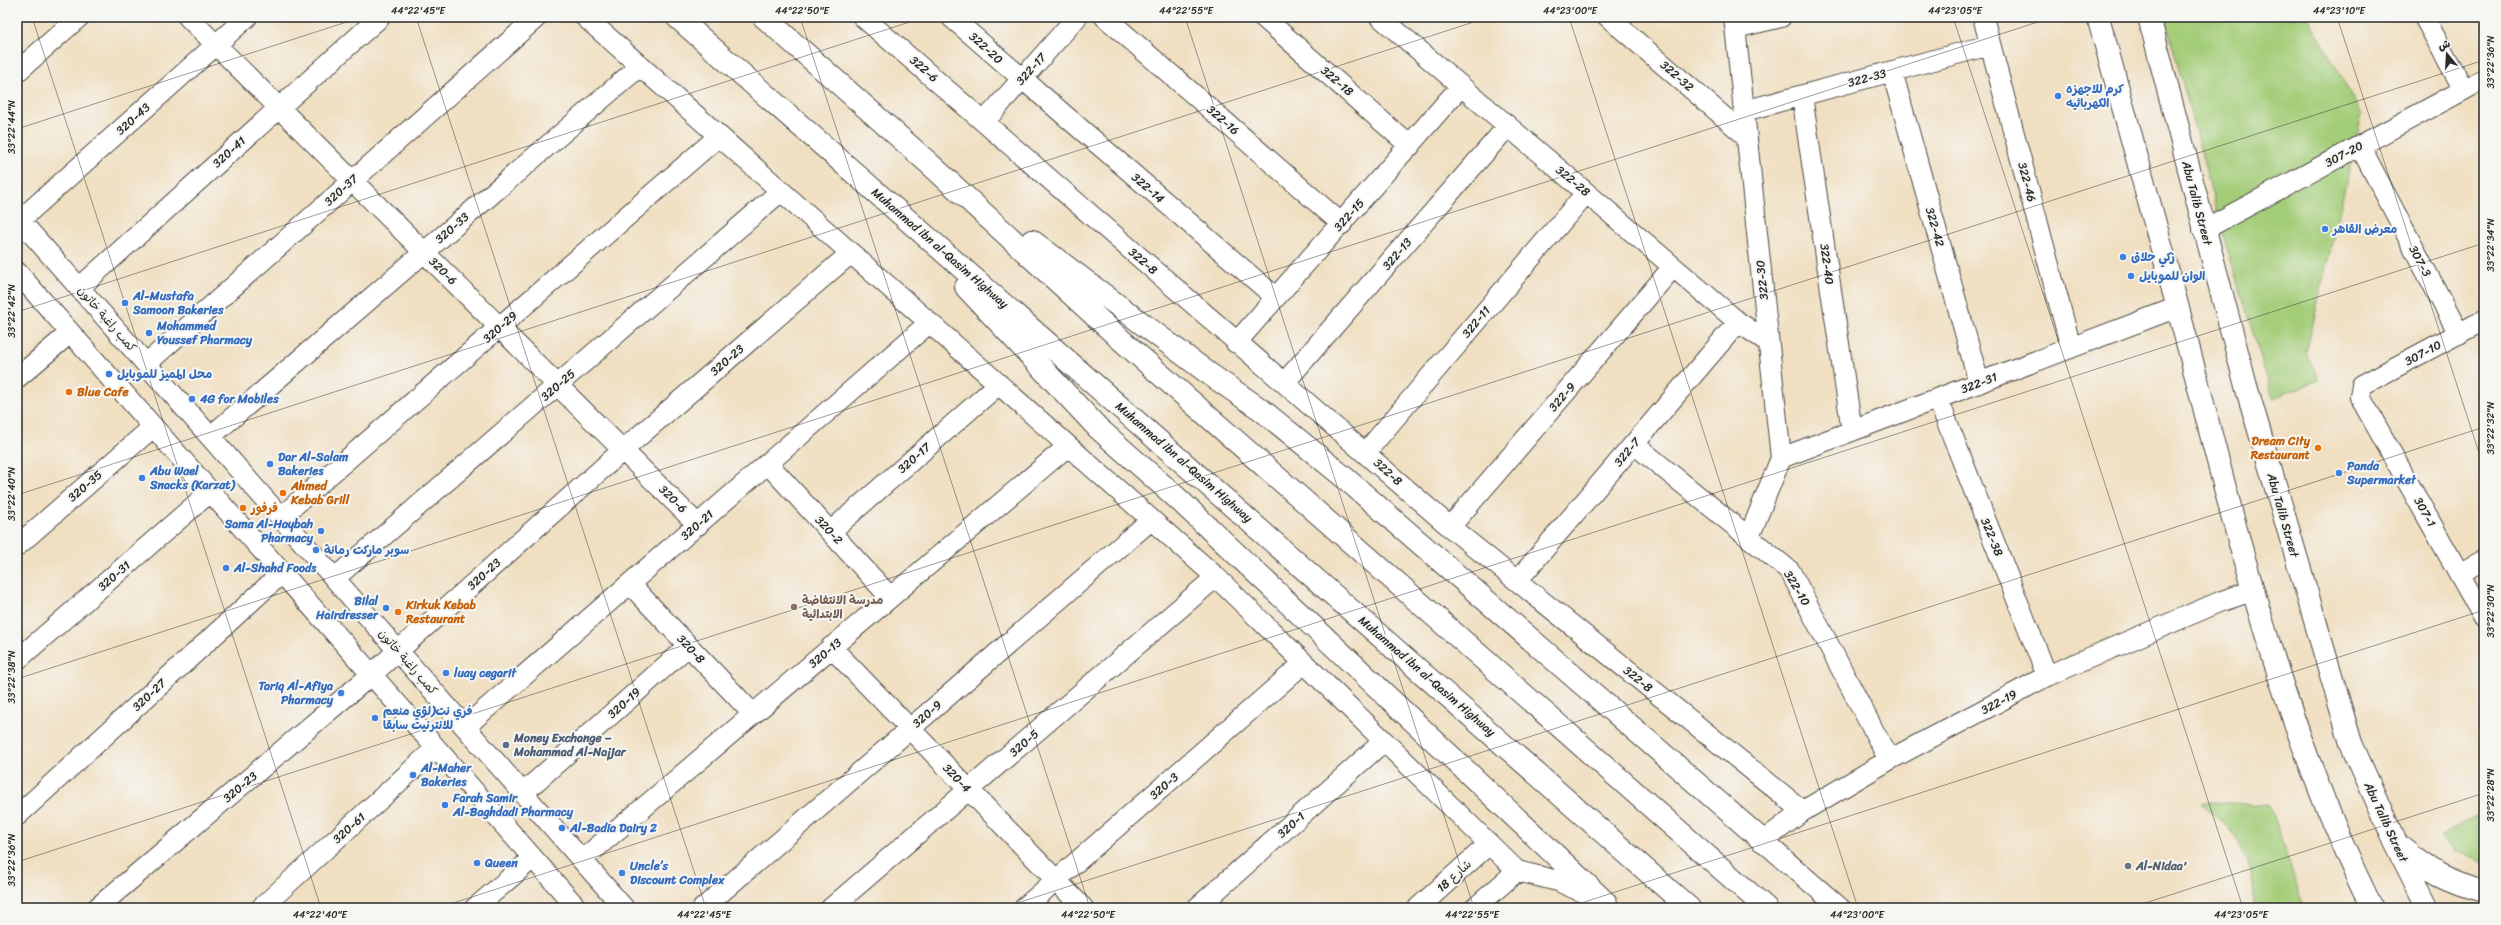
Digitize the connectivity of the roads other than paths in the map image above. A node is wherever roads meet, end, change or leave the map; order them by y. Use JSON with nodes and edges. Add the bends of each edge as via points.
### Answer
{"nodes":[{"id":1,"x":79,"y":17,"type":"edge"},
{"id":2,"x":188,"y":17,"type":"edge"},
{"id":3,"x":247,"y":17,"type":"edge"},
{"id":4,"x":380,"y":17,"type":"edge"},
{"id":5,"x":537,"y":17,"type":"edge"},
{"id":6,"x":585,"y":17,"type":"edge"},
{"id":7,"x":677,"y":17,"type":"edge"},
{"id":8,"x":764,"y":17,"type":"edge"},
{"id":9,"x":863,"y":17,"type":"edge"},
{"id":10,"x":951,"y":17,"type":"edge"},
{"id":11,"x":1105,"y":17,"type":"edge"},
{"id":12,"x":1263,"y":17,"type":"edge"},
{"id":13,"x":1380,"y":17,"type":"edge"},
{"id":14,"x":1608,"y":17,"type":"edge"},
{"id":15,"x":1782,"y":17,"type":"edge"},
{"id":16,"x":1983,"y":17,"type":"edge"},
{"id":17,"x":2098,"y":17,"type":"edge"},
{"id":18,"x":2149,"y":17,"type":"edge"},
{"id":19,"x":2424,"y":17,"type":"edge"},
{"id":20,"x":1072,"y":19,"type":"edge"},
{"id":21,"x":1734,"y":23,"type":"edge"},
{"id":22,"x":216,"y":44,"type":"junction"},
{"id":23,"x":1990,"y":45,"type":"junction"},
{"id":24,"x":640,"y":66,"type":"junction"},
{"id":25,"x":1892,"y":71,"type":"junction"},
{"id":26,"x":17,"y":72,"type":"edge"},
{"id":27,"x":2484,"y":79,"type":"edge"},
{"id":28,"x":1022,"y":80,"type":"junction"},
{"id":29,"x":1461,"y":86,"type":"junction"},
{"id":30,"x":2464,"y":90,"type":"junction"},
{"id":31,"x":1802,"y":96,"type":"junction"},
{"id":32,"x":279,"y":107,"type":"junction"},
{"id":33,"x":1744,"y":111,"type":"junction"},
{"id":34,"x":984,"y":122,"type":"junction"},
{"id":35,"x":1508,"y":126,"type":"junction"},
{"id":36,"x":719,"y":136,"type":"junction"},
{"id":37,"x":1746,"y":136,"type":"junction"},
{"id":38,"x":1410,"y":146,"type":"junction"},
{"id":39,"x":2360,"y":146,"type":"junction"},
{"id":40,"x":932,"y":166,"type":"junction"},
{"id":41,"x":352,"y":180,"type":"junction"},
{"id":42,"x":782,"y":191,"type":"junction"},
{"id":43,"x":1586,"y":193,"type":"junction"},
{"id":44,"x":879,"y":194,"type":"junction"},
{"id":45,"x":18,"y":219,"type":"edge"},
{"id":46,"x":1342,"y":224,"type":"junction"},
{"id":47,"x":2203,"y":230,"type":"junction"},
{"id":48,"x":424,"y":252,"type":"junction"},
{"id":49,"x":851,"y":253,"type":"junction"},
{"id":50,"x":1673,"y":267,"type":"junction"},
{"id":51,"x":17,"y":272,"type":"edge"},
{"id":52,"x":79,"y":288,"type":"junction"},
{"id":53,"x":1275,"y":297,"type":"junction"},
{"id":54,"x":2178,"y":307,"type":"junction"},
{"id":55,"x":2484,"y":320,"type":"edge"},
{"id":56,"x":1738,"y":322,"type":"junction"},
{"id":57,"x":929,"y":323,"type":"junction"},
{"id":58,"x":500,"y":327,"type":"junction"},
{"id":59,"x":70,"y":333,"type":"junction"},
{"id":60,"x":2458,"y":334,"type":"junction"},
{"id":61,"x":1768,"y":342,"type":"junction"},
{"id":62,"x":1236,"y":343,"type":"junction"},
{"id":63,"x":2071,"y":348,"type":"junction"},
{"id":64,"x":146,"y":364,"type":"junction"},
{"id":65,"x":17,"y":378,"type":"edge"},
{"id":66,"x":1285,"y":382,"type":"junction"},
{"id":67,"x":1979,"y":383,"type":"junction"},
{"id":68,"x":999,"y":384,"type":"junction"},
{"id":69,"x":558,"y":385,"type":"junction"},
{"id":70,"x":2362,"y":385,"type":"joint"},
{"id":71,"x":1938,"y":399,"type":"junction"},
{"id":72,"x":153,"y":427,"type":"junction"},
{"id":73,"x":1852,"y":431,"type":"junction"},
{"id":74,"x":210,"y":437,"type":"junction"},
{"id":75,"x":1634,"y":444,"type":"junction"},
{"id":76,"x":1068,"y":446,"type":"junction"},
{"id":77,"x":623,"y":450,"type":"junction"},
{"id":78,"x":1366,"y":452,"type":"junction"},
{"id":79,"x":1780,"y":458,"type":"junction"},
{"id":80,"x":768,"y":464,"type":"junction"},
{"id":81,"x":210,"y":492,"type":"junction"},
{"id":82,"x":281,"y":517,"type":"junction"},
{"id":83,"x":1151,"y":520,"type":"junction"},
{"id":84,"x":698,"y":525,"type":"junction"},
{"id":85,"x":1450,"y":528,"type":"junction"},
{"id":86,"x":830,"y":532,"type":"junction"},
{"id":87,"x":1750,"y":538,"type":"junction"},
{"id":88,"x":17,"y":546,"type":"edge"},
{"id":89,"x":2484,"y":560,"type":"edge"},
{"id":90,"x":282,"y":573,"type":"junction"},
{"id":91,"x":2459,"y":574,"type":"junction"},
{"id":92,"x":1216,"y":577,"type":"junction"},
{"id":93,"x":335,"y":578,"type":"junction"},
{"id":94,"x":1517,"y":582,"type":"junction"},
{"id":95,"x":630,"y":584,"type":"junction"},
{"id":96,"x":2252,"y":591,"type":"junction"},
{"id":97,"x":890,"y":597,"type":"junction"},
{"id":98,"x":2484,"y":618,"type":"edge"},
{"id":99,"x":688,"y":646,"type":"junction"},
{"id":100,"x":831,"y":647,"type":"junction"},
{"id":101,"x":398,"y":651,"type":"junction"},
{"id":102,"x":17,"y":660,"type":"edge"},
{"id":103,"x":1304,"y":663,"type":"junction"},
{"id":104,"x":372,"y":675,"type":"junction"},
{"id":105,"x":2047,"y":676,"type":"junction"},
{"id":106,"x":753,"y":714,"type":"junction"},
{"id":107,"x":465,"y":727,"type":"junction"},
{"id":108,"x":910,"y":729,"type":"junction"},
{"id":109,"x":1384,"y":741,"type":"junction"},
{"id":110,"x":436,"y":748,"type":"junction"},
{"id":111,"x":1889,"y":760,"type":"junction"},
{"id":112,"x":969,"y":790,"type":"junction"},
{"id":113,"x":523,"y":793,"type":"junction"},
{"id":114,"x":1803,"y":811,"type":"junction"},
{"id":115,"x":17,"y":816,"type":"edge"},
{"id":116,"x":1763,"y":842,"type":"junction"},
{"id":117,"x":2395,"y":842,"type":"junction"},
{"id":118,"x":1490,"y":844,"type":"junction"},
{"id":119,"x":533,"y":858,"type":"junction"},
{"id":120,"x":582,"y":860,"type":"junction"},
{"id":121,"x":1517,"y":871,"type":"junction"},
{"id":122,"x":2354,"y":872,"type":"junction"},
{"id":123,"x":1056,"y":880,"type":"junction"},
{"id":124,"x":2484,"y":891,"type":"edge"},
{"id":125,"x":1609,"y":906,"type":"edge"},
{"id":126,"x":97,"y":908,"type":"edge"},
{"id":127,"x":261,"y":908,"type":"edge"},
{"id":128,"x":475,"y":908,"type":"edge"},
{"id":129,"x":577,"y":908,"type":"edge"},
{"id":130,"x":624,"y":908,"type":"edge"},
{"id":131,"x":702,"y":908,"type":"edge"},
{"id":132,"x":831,"y":908,"type":"edge"},
{"id":133,"x":1024,"y":908,"type":"edge"},
{"id":134,"x":1084,"y":908,"type":"edge"},
{"id":135,"x":1197,"y":908,"type":"edge"},
{"id":136,"x":1418,"y":908,"type":"edge"},
{"id":137,"x":1475,"y":908,"type":"edge"},
{"id":138,"x":1689,"y":908,"type":"edge"},
{"id":139,"x":1766,"y":908,"type":"edge"},
{"id":140,"x":1840,"y":908,"type":"edge"},
{"id":141,"x":2354,"y":908,"type":"edge"},
{"id":142,"x":2372,"y":908,"type":"edge"},
{"id":143,"x":2428,"y":908,"type":"edge"}],
"edges":[{"from":1,"to":26,"type":"street"},
{"from":2,"to":22,"type":"street","name":"320-6"},
{"from":3,"to":22,"type":"street","name":"320-43"},
{"from":4,"to":32,"type":"street","name":"320-41"},
{"from":5,"to":41,"type":"street","name":"320-37"},
{"from":6,"to":24,"type":"street"},
{"from":7,"to":44,"type":"main road","name":"Muhammad ibn al-Qasim Highway"},
{"from":8,"to":40,"type":"main road"},
{"from":9,"to":34,"type":"street","name":"322-6"},
{"from":10,"to":28,"type":"street","name":"322-20"},
{"from":11,"to":46,"type":"street","name":"322-16"},
{"from":12,"to":38,"type":"street","name":"322-18"},
{"from":13,"to":29,"type":"street","name":"322-28"},
{"from":14,"to":37,"type":"street","name":"322-32"},
{"from":15,"to":21,"type":"street"},
{"from":16,"to":23,"type":"street","name":"322-46"},
{"from":17,"to":54,"type":"main road"},
{"from":18,"to":47,"type":"main road","name":"Abu Talib Street"},
{"from":19,"to":30,"type":"street"},
{"from":20,"to":28,"type":"street","name":"322-17"},
{"from":21,"to":33,"type":"street","name":"322-30"},
{"from":22,"to":32,"type":"street","name":"320-6"},
{"from":22,"to":45,"type":"street","name":"320-43"},
{"from":23,"to":25,"type":"street","name":"322-33"},
{"from":23,"to":63,"type":"street","name":"322-46"},
{"from":24,"to":36,"type":"street"},
{"from":24,"to":48,"type":"street","name":"320-33"},
{"from":25,"to":31,"type":"street","name":"322-33"},
{"from":25,"to":67,"type":"street","name":"322-42"},
{"from":27,"to":30,"type":"street","name":"307-20"},
{"from":28,"to":34,"type":"street","name":"322-17"},
{"from":28,"to":53,"type":"street","name":"322-14"},
{"from":29,"to":35,"type":"street","name":"322-28"},
{"from":29,"to":38,"type":"street","name":"322-15"},
{"from":30,"to":39,"type":"street","name":"307-20"},
{"from":31,"to":33,"type":"street","name":"322-33"},
{"from":31,"to":73,"type":"street","name":"322-40"},
{"from":32,"to":41,"type":"street","name":"320-6"},
{"from":32,"to":52,"type":"street","name":"320-41"},
{"from":33,"to":37,"type":"street","name":"322-30"},
{"from":34,"to":62,"type":"street","name":"322-8"},
{"from":35,"to":43,"type":"street","name":"322-28"},
{"from":35,"to":66,"type":"street","name":"322-13"},
{"from":36,"to":42,"type":"street"},
{"from":36,"to":58,"type":"street","name":"320-29"},
{"from":37,"to":61,"type":"street","name":"322-30"},
{"from":38,"to":46,"type":"street","name":"322-15"},
{"from":39,"to":47,"type":"street","name":"307-20"},
{"from":39,"to":60,"type":"street","name":"307-3"},
{"from":40,"to":116,"type":"main road","via":[[1208,373],[1263,411],[1345,478]]},
{"from":40,"to":139,"type":"main road","via":[[1119,338]]},
{"from":41,"to":48,"type":"street","name":"320-6"},
{"from":41,"to":64,"type":"street","name":"320-37"},
{"from":42,"to":49,"type":"street"},
{"from":42,"to":69,"type":"street","name":"320-25"},
{"from":43,"to":50,"type":"street","name":"322-28"},
{"from":43,"to":78,"type":"street","name":"322-11"},
{"from":44,"to":125,"type":"main road","via":[[1098,428],[1177,498]]},
{"from":44,"to":138,"type":"main road","name":"Muhammad ibn al-Qasim Highway"},
{"from":45,"to":52,"type":"street","name":"كمب راغبة خاتون"},
{"from":46,"to":53,"type":"street","name":"322-15"},
{"from":47,"to":117,"type":"main road","name":"Abu Talib Street","via":[[2348,736]]},
{"from":48,"to":58,"type":"street","name":"320-6"},
{"from":48,"to":74,"type":"street","name":"320-33"},
{"from":49,"to":57,"type":"street"},
{"from":49,"to":77,"type":"street","name":"320-23"},
{"from":50,"to":56,"type":"street","name":"322-28"},
{"from":50,"to":85,"type":"street","name":"322-9"},
{"from":51,"to":59,"type":"street"},
{"from":52,"to":64,"type":"street","name":"كمب راغبة خاتون"},
{"from":53,"to":62,"type":"street","name":"322-15"},
{"from":54,"to":63,"type":"street","name":"322-31"},
{"from":54,"to":96,"type":"main road"},
{"from":55,"to":60,"type":"street","name":"307-10"},
{"from":56,"to":61,"type":"street","name":"322-28"},
{"from":56,"to":75,"type":"street","name":"322-7"},
{"from":57,"to":68,"type":"street"},
{"from":57,"to":80,"type":"street","name":"320-21"},
{"from":58,"to":69,"type":"street","name":"320-6"},
{"from":58,"to":82,"type":"street","name":"320-29"},
{"from":59,"to":65,"type":"street"},
{"from":59,"to":72,"type":"street"},
{"from":60,"to":70,"type":"street","name":"307-10"},
{"from":61,"to":79,"type":"street","name":"322-30"},
{"from":62,"to":66,"type":"street","name":"322-8"},
{"from":63,"to":67,"type":"street","name":"322-31"},
{"from":64,"to":74,"type":"street","name":"كمب راغبة خاتون"},
{"from":66,"to":78,"type":"street","name":"322-8"},
{"from":67,"to":71,"type":"street","name":"322-31"},
{"from":68,"to":76,"type":"street"},
{"from":68,"to":86,"type":"street","name":"320-17"},
{"from":69,"to":77,"type":"street","name":"320-6"},
{"from":69,"to":93,"type":"street","name":"320-25"},
{"from":70,"to":91,"type":"street","name":"307-1","via":[[2360,397]]},
{"from":71,"to":73,"type":"street","name":"322-31"},
{"from":71,"to":105,"type":"street","name":"322-38"},
{"from":72,"to":81,"type":"street"},
{"from":72,"to":88,"type":"street","name":"320-35"},
{"from":73,"to":79,"type":"street","name":"322-31"},
{"from":74,"to":82,"type":"street","name":"كمب راغبة خاتون"},
{"from":75,"to":87,"type":"street","name":"322-10"},
{"from":75,"to":94,"type":"street","name":"322-7"},
{"from":76,"to":83,"type":"street"},
{"from":76,"to":97,"type":"street","name":"320-13"},
{"from":77,"to":84,"type":"street","name":"320-6"},
{"from":77,"to":101,"type":"street","name":"320-23"},
{"from":78,"to":85,"type":"street","name":"322-8"},
{"from":79,"to":87,"type":"street","name":"322-30"},
{"from":80,"to":84,"type":"street","name":"320-21"},
{"from":80,"to":86,"type":"street","name":"320-2"},
{"from":81,"to":90,"type":"street"},
{"from":81,"to":102,"type":"street","name":"320-31"},
{"from":82,"to":93,"type":"street","name":"كمب راغبة خاتون"},
{"from":83,"to":92,"type":"street"},
{"from":83,"to":108,"type":"street","name":"320-9"},
{"from":84,"to":95,"type":"street","name":"320-21"},
{"from":85,"to":94,"type":"street","name":"322-8"},
{"from":86,"to":97,"type":"street","name":"320-2"},
{"from":87,"to":111,"type":"street","name":"322-10","via":[[1790,571]]},
{"from":89,"to":91,"type":"street"},
{"from":90,"to":104,"type":"street"},
{"from":90,"to":115,"type":"street","name":"320-27"},
{"from":91,"to":98,"type":"street","name":"307-1"},
{"from":92,"to":103,"type":"street"},
{"from":92,"to":112,"type":"street","name":"320-5"},
{"from":93,"to":101,"type":"street","name":"كمب راغبة خاتون"},
{"from":94,"to":114,"type":"street","name":"322-8"},
{"from":95,"to":99,"type":"street","name":"320-8"},
{"from":95,"to":107,"type":"street","name":"320-21"},
{"from":96,"to":105,"type":"street","name":"322-19","via":[[2222,601]]},
{"from":96,"to":122,"type":"main road","via":[[2298,734]]},
{"from":97,"to":100,"type":"street","name":"320-13"},
{"from":99,"to":106,"type":"street","name":"320-8"},
{"from":99,"to":113,"type":"street","name":"320-19"},
{"from":100,"to":106,"type":"street","name":"320-13"},
{"from":100,"to":108,"type":"street","name":"320-4"},
{"from":101,"to":104,"type":"street","name":"320-23"},
{"from":101,"to":107,"type":"street","name":"كمب راغبة خاتون"},
{"from":103,"to":109,"type":"street"},
{"from":103,"to":123,"type":"street","name":"320-3"},
{"from":104,"to":110,"type":"street"},
{"from":104,"to":126,"type":"street","name":"320-23"},
{"from":105,"to":111,"type":"street","name":"322-19"},
{"from":106,"to":120,"type":"street","name":"320-13"},
{"from":107,"to":113,"type":"street","name":"كمب راغبة خاتون"},
{"from":108,"to":112,"type":"street","name":"320-4"},
{"from":108,"to":131,"type":"street","name":"320-9"},
{"from":109,"to":118,"type":"street"},
{"from":109,"to":135,"type":"street","name":"320-1"},
{"from":110,"to":119,"type":"street"},
{"from":110,"to":127,"type":"street","name":"320-61"},
{"from":111,"to":114,"type":"street","name":"322-19"},
{"from":112,"to":123,"type":"street","name":"320-4"},
{"from":112,"to":132,"type":"street","name":"320-5"},
{"from":113,"to":120,"type":"street","name":"كمب راغبة خاتون"},
{"from":114,"to":116,"type":"street","name":"322-19"},
{"from":116,"to":140,"type":"street"},
{"from":117,"to":124,"type":"main road","via":[[2423,867],[2456,884]]},
{"from":117,"to":143,"type":"main road","name":"Abu Talib Street"},
{"from":118,"to":121,"type":"street"},
{"from":118,"to":136,"type":"street","name":"شارع 18"},
{"from":119,"to":128,"type":"street"},
{"from":119,"to":129,"type":"street"},
{"from":120,"to":130,"type":"street","name":"كمب راغبة خاتون"},
{"from":121,"to":125,"type":"street","via":[[1558,881]]},
{"from":121,"to":137,"type":"street"},
{"from":122,"to":141,"type":"main road"},
{"from":122,"to":142,"type":"main road"},
{"from":123,"to":133,"type":"street","name":"320-3"},
{"from":123,"to":134,"type":"street","name":"320-4"}]}
